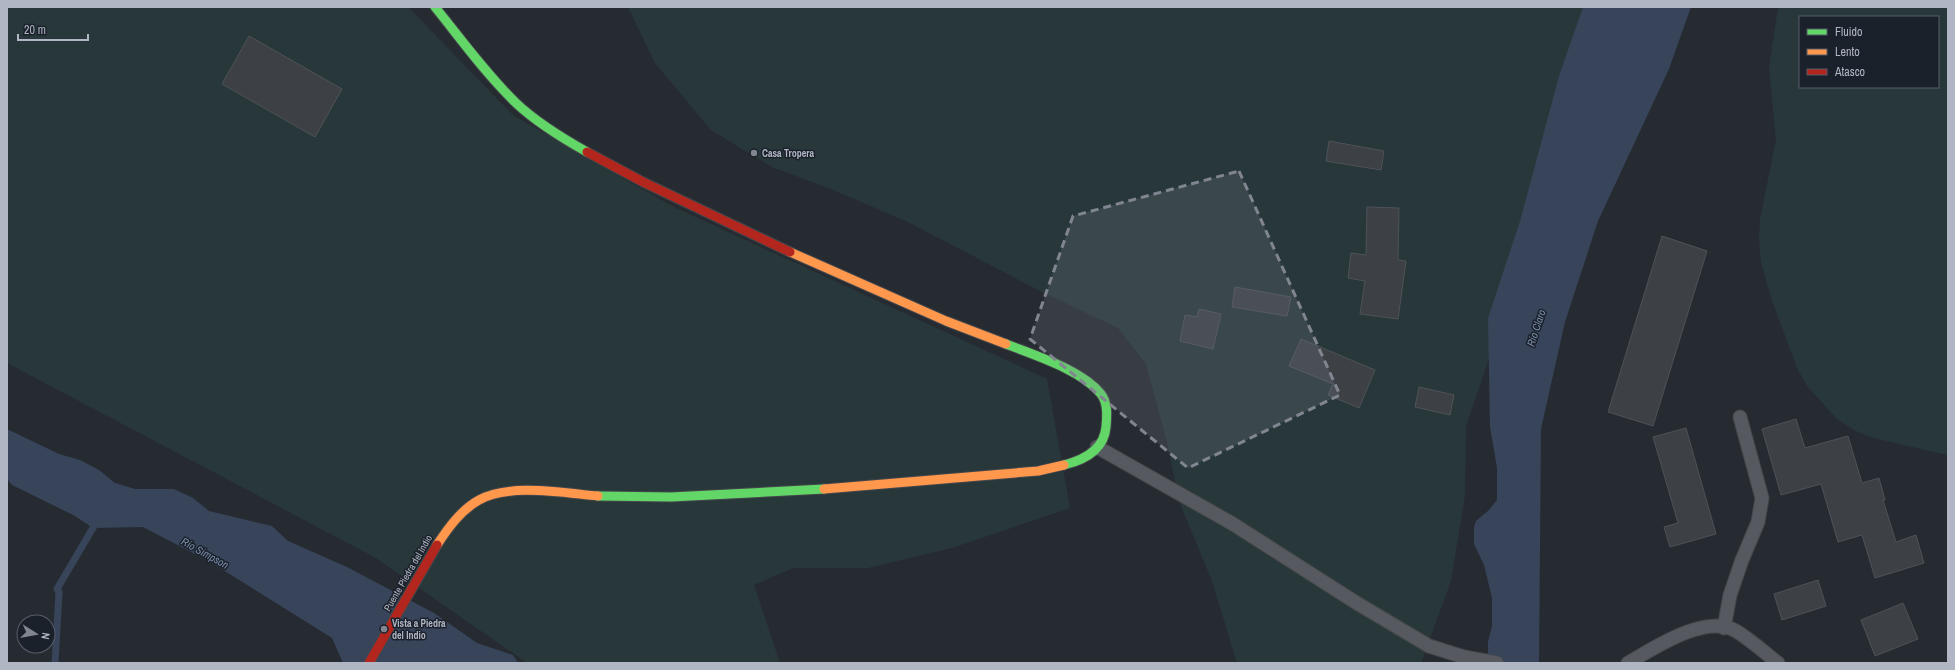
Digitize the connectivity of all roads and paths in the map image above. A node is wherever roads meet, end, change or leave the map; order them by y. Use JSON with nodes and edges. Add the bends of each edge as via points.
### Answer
{"nodes":[{"id":1,"x":435,"y":7,"type":"edge"},
{"id":2,"x":1740,"y":417,"type":"dead end"},
{"id":3,"x":1097,"y":447,"type":"junction"},
{"id":4,"x":1724,"y":628,"type":"junction"},
{"id":5,"x":369,"y":663,"type":"edge"},
{"id":6,"x":1497,"y":663,"type":"edge"},
{"id":7,"x":1628,"y":663,"type":"edge"},
{"id":8,"x":1778,"y":663,"type":"edge"}],
"edges":[{"from":1,"to":3,"type":"street","via":[[522,109],[548,129],[583,150],[771,244],[940,319],[1061,367],[1086,380],[1100,393],[1106,408],[1107,426],[1103,440]]},
{"from":2,"to":4,"type":"lane","via":[[1762,498],[1758,522],[1730,595]]},
{"from":3,"to":5,"type":"street","name":"Puente Piedra del Indio","via":[[1088,457],[1068,466],[1046,470],[852,487],[730,495],[617,497],[497,493],[480,499],[463,512],[442,536]]},
{"from":3,"to":6,"type":"lane","via":[[1232,524],[1429,646],[1464,657]]},
{"from":4,"to":7,"type":"lane","via":[[1710,625],[1674,638]]},
{"from":4,"to":8,"type":"lane","via":[[1735,630]]}]}
